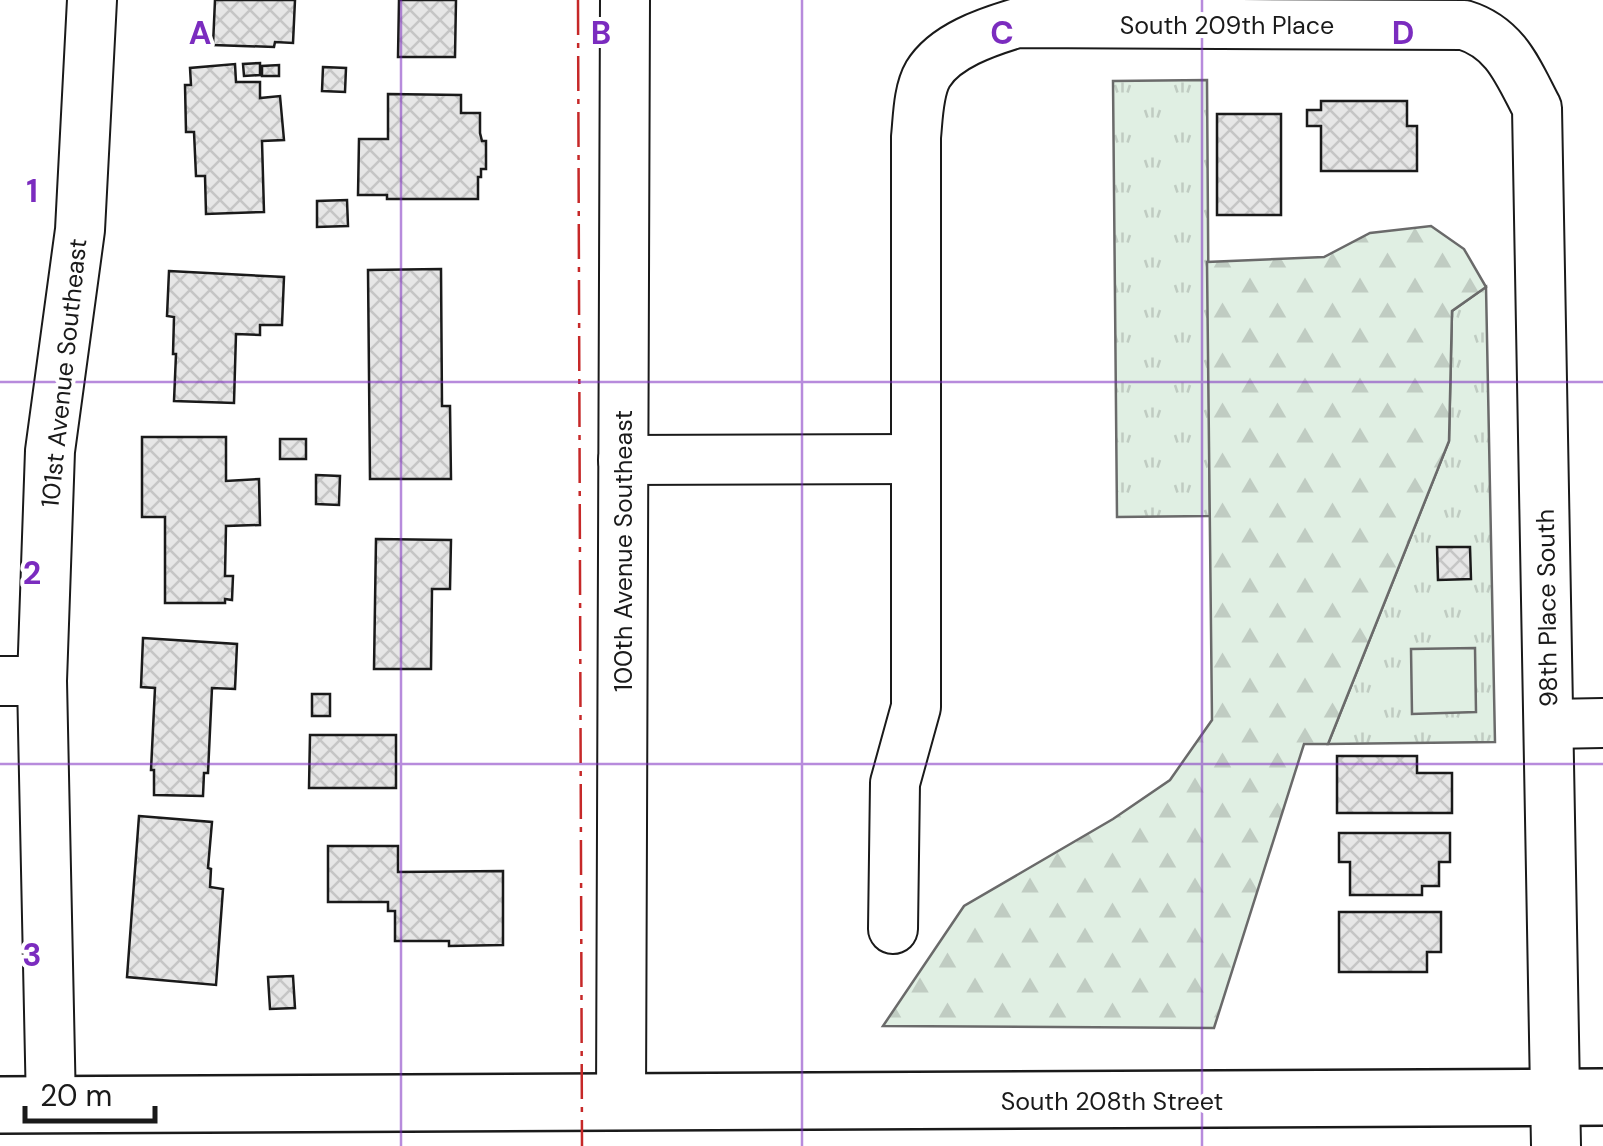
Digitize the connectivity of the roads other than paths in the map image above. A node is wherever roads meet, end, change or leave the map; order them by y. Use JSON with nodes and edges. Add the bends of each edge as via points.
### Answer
{"nodes":[{"id":1,"x":92,"y":0,"type":"edge"},
{"id":2,"x":625,"y":0,"type":"edge"},
{"id":3,"x":1519,"y":74,"type":"joint"},
{"id":4,"x":916,"y":459,"type":"junction"},
{"id":5,"x":623,"y":460,"type":"junction"},
{"id":6,"x":21,"y":681,"type":"edge"},
{"id":7,"x":1603,"y":723,"type":"edge"},
{"id":8,"x":1549,"y":724,"type":"junction"},
{"id":9,"x":892,"y":930,"type":"dead end"},
{"id":10,"x":621,"y":1103,"type":"junction"},
{"id":11,"x":25,"y":1105,"type":"edge"},
{"id":12,"x":1571,"y":1114,"type":"edge"}],
"edges":[{"from":1,"to":6,"type":"street","name":"101st Avenue Southeast","via":[[80,230]]},
{"from":2,"to":5,"type":"street","name":"100th Avenue Southeast"},
{"from":3,"to":4,"type":"street","name":"South 209th Place","via":[[1501,45],[1464,25],[1016,23],[959,46],[928,74],[919,106]]},
{"from":3,"to":8,"type":"street","name":"98th Place South","via":[[1537,108],[1540,170]]},
{"from":4,"to":5,"type":"street"},
{"from":4,"to":9,"type":"street","via":[[916,706],[896,782]]},
{"from":5,"to":10,"type":"street","name":"100th Avenue Southeast"},
{"from":6,"to":11,"type":"street","name":"101st Avenue Southeast"},
{"from":7,"to":8,"type":"street"},
{"from":8,"to":12,"type":"street","name":"98th Place South"},
{"from":10,"to":11,"type":"main road","name":"South 208th Street"},
{"from":10,"to":12,"type":"main road","name":"South 208th Street"}]}
